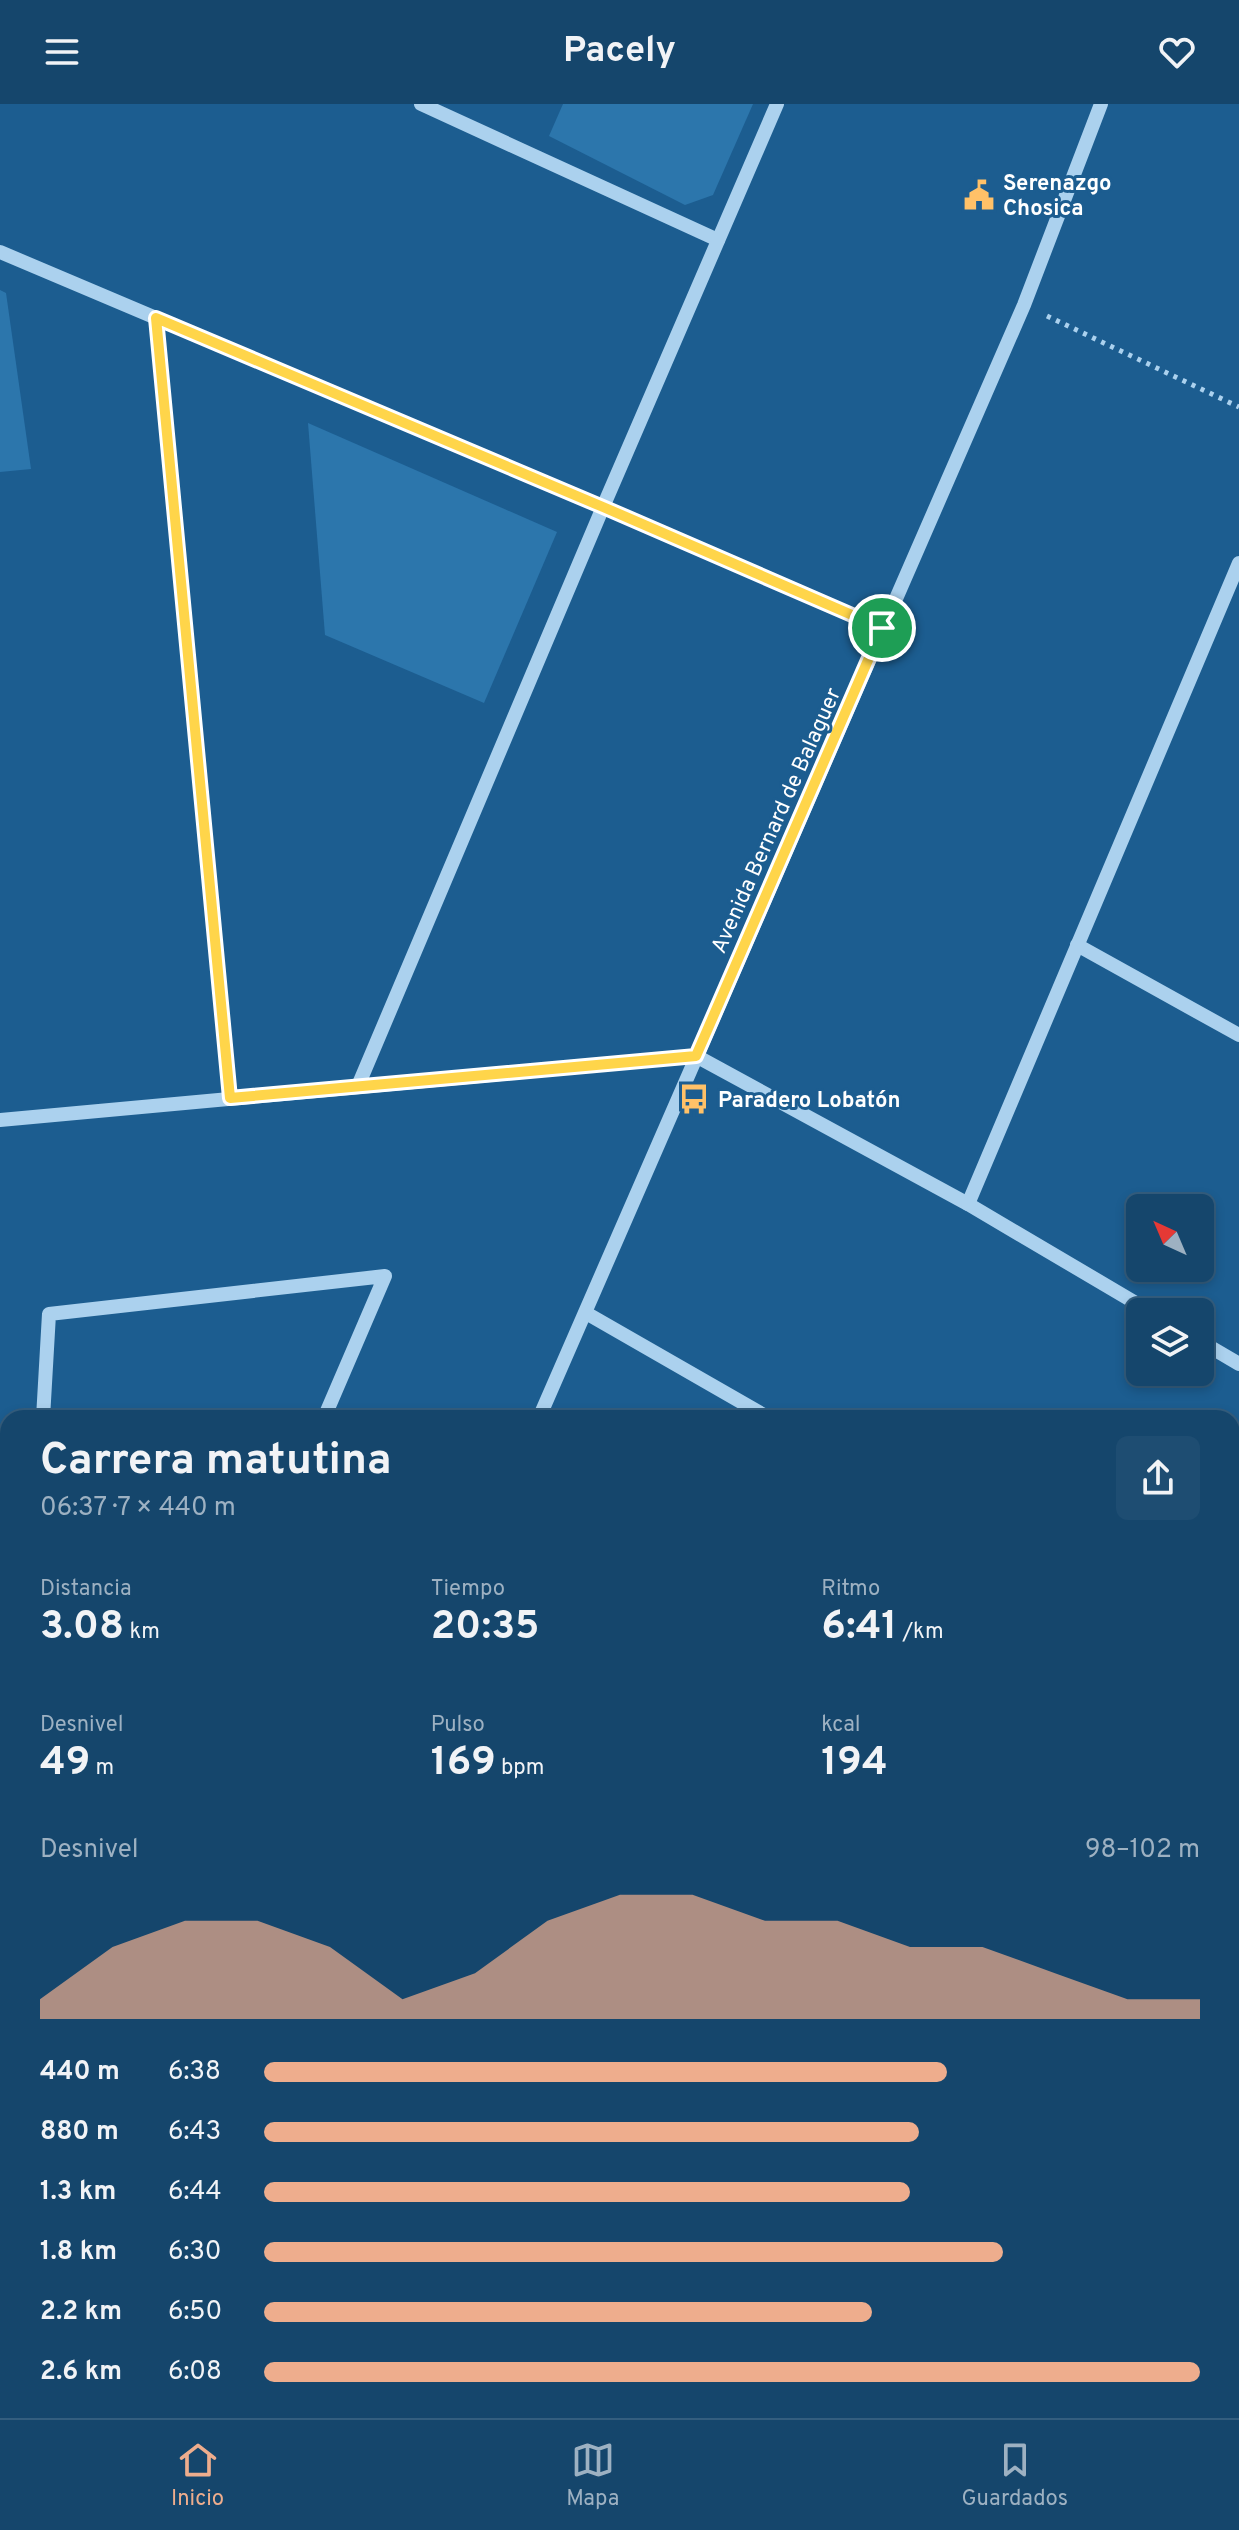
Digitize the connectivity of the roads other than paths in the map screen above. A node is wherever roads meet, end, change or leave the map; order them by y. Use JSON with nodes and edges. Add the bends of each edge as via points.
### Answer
{"nodes":[{"id":1,"x":421,"y":104,"type":"edge"},
{"id":2,"x":777,"y":104,"type":"edge"},
{"id":3,"x":1101,"y":104,"type":"edge"},
{"id":4,"x":718,"y":240,"type":"junction"},
{"id":5,"x":0,"y":252,"type":"edge"},
{"id":6,"x":156,"y":318,"type":"junction"},
{"id":7,"x":603,"y":507,"type":"junction"},
{"id":8,"x":1239,"y":563,"type":"edge"},
{"id":9,"x":882,"y":628,"type":"junction"},
{"id":10,"x":1077,"y":945,"type":"junction"},
{"id":11,"x":1239,"y":1035,"type":"edge"},
{"id":12,"x":696,"y":1056,"type":"junction"},
{"id":13,"x":358,"y":1086,"type":"junction"},
{"id":14,"x":230,"y":1098,"type":"junction"},
{"id":15,"x":0,"y":1120,"type":"edge"},
{"id":16,"x":968,"y":1204,"type":"junction"},
{"id":17,"x":1127,"y":1298,"type":"edge"},
{"id":18,"x":586,"y":1313,"type":"junction"},
{"id":19,"x":1214,"y":1349,"type":"edge"},
{"id":20,"x":1239,"y":1364,"type":"edge"},
{"id":21,"x":43,"y":1410,"type":"edge"},
{"id":22,"x":327,"y":1410,"type":"edge"},
{"id":23,"x":543,"y":1410,"type":"edge"},
{"id":24,"x":755,"y":1410,"type":"edge"}],
"edges":[{"from":1,"to":4,"type":"street"},
{"from":2,"to":4,"type":"street"},
{"from":3,"to":9,"type":"street","name":"Avenida Bernard de Balaguer","via":[[1024,305]]},
{"from":4,"to":7,"type":"street"},
{"from":5,"to":6,"type":"street"},
{"from":6,"to":7,"type":"street"},
{"from":6,"to":14,"type":"street"},
{"from":7,"to":9,"type":"street"},
{"from":7,"to":13,"type":"street"},
{"from":8,"to":10,"type":"street"},
{"from":9,"to":12,"type":"street","name":"Avenida Bernard de Balaguer"},
{"from":10,"to":11,"type":"street"},
{"from":10,"to":16,"type":"street"},
{"from":12,"to":13,"type":"street"},
{"from":12,"to":16,"type":"street"},
{"from":12,"to":18,"type":"street","name":"Avenida Bernard de Balaguer"},
{"from":13,"to":14,"type":"street"},
{"from":14,"to":15,"type":"street"},
{"from":16,"to":17,"type":"street"},
{"from":18,"to":23,"type":"street","name":"Avenida Bernard de Balaguer"},
{"from":18,"to":24,"type":"street"},
{"from":19,"to":20,"type":"street"},
{"from":21,"to":22,"type":"street","via":[[49,1314],[385,1276]]}]}
